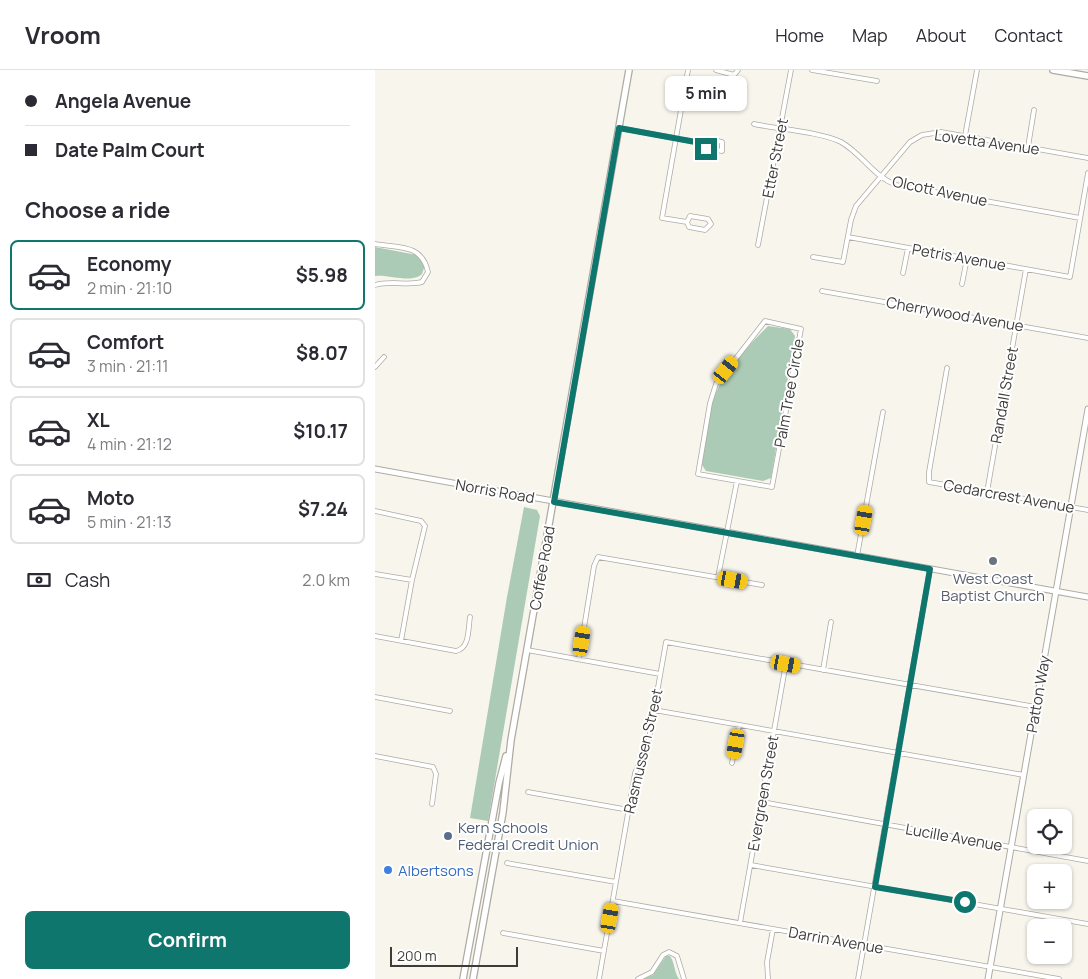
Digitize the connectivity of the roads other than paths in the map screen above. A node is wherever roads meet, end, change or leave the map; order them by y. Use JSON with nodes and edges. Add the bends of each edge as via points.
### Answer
{"nodes":[{"id":1,"x":629,"y":70,"type":"edge"},
{"id":2,"x":688,"y":70,"type":"edge"},
{"id":3,"x":716,"y":70,"type":"edge"},
{"id":4,"x":738,"y":70,"type":"edge"},
{"id":5,"x":791,"y":70,"type":"edge"},
{"id":6,"x":812,"y":70,"type":"edge"},
{"id":7,"x":977,"y":70,"type":"edge"},
{"id":8,"x":1053,"y":70,"type":"edge"},
{"id":9,"x":1088,"y":76,"type":"edge"},
{"id":10,"x":877,"y":81,"type":"dead end"},
{"id":11,"x":1034,"y":110,"type":"dead end"},
{"id":12,"x":754,"y":124,"type":"dead end"},
{"id":13,"x":619,"y":128,"type":"junction"},
{"id":14,"x":781,"y":130,"type":"junction"},
{"id":15,"x":965,"y":136,"type":"junction"},
{"id":16,"x":676,"y":138,"type":"junction"},
{"id":17,"x":701,"y":143,"type":"junction"},
{"id":18,"x":1028,"y":147,"type":"junction"},
{"id":19,"x":1088,"y":158,"type":"edge"},
{"id":20,"x":1088,"y":173,"type":"edge"},
{"id":21,"x":880,"y":176,"type":"junction"},
{"id":22,"x":1080,"y":218,"type":"junction"},
{"id":23,"x":687,"y":222,"type":"junction"},
{"id":24,"x":848,"y":237,"type":"junction"},
{"id":25,"x":375,"y":244,"type":"edge"},
{"id":26,"x":758,"y":245,"type":"dead end"},
{"id":27,"x":908,"y":248,"type":"junction"},
{"id":28,"x":813,"y":257,"type":"dead end"},
{"id":29,"x":967,"y":258,"type":"junction"},
{"id":30,"x":1026,"y":269,"type":"junction"},
{"id":31,"x":903,"y":273,"type":"dead end"},
{"id":32,"x":962,"y":284,"type":"dead end"},
{"id":33,"x":375,"y":285,"type":"edge"},
{"id":34,"x":822,"y":291,"type":"dead end"},
{"id":35,"x":1016,"y":325,"type":"junction"},
{"id":36,"x":1088,"y":338,"type":"edge"},
{"id":37,"x":384,"y":357,"type":"dead end"},
{"id":38,"x":375,"y":367,"type":"edge"},
{"id":39,"x":947,"y":368,"type":"dead end"},
{"id":40,"x":1088,"y":410,"type":"edge"},
{"id":41,"x":883,"y":412,"type":"dead end"},
{"id":42,"x":1087,"y":425,"type":"edge"},
{"id":43,"x":375,"y":469,"type":"edge"},
{"id":44,"x":737,"y":481,"type":"junction"},
{"id":45,"x":987,"y":492,"type":"junction"},
{"id":46,"x":554,"y":502,"type":"junction"},
{"id":47,"x":1071,"y":507,"type":"junction"},
{"id":48,"x":1088,"y":510,"type":"edge"},
{"id":49,"x":375,"y":511,"type":"edge"},
{"id":50,"x":726,"y":532,"type":"junction"},
{"id":51,"x":857,"y":556,"type":"junction"},
{"id":52,"x":930,"y":569,"type":"junction"},
{"id":53,"x":375,"y":574,"type":"edge"},
{"id":54,"x":718,"y":577,"type":"junction"},
{"id":55,"x":412,"y":580,"type":"junction"},
{"id":56,"x":762,"y":585,"type":"dead end"},
{"id":57,"x":1056,"y":592,"type":"junction"},
{"id":58,"x":1088,"y":597,"type":"edge"},
{"id":59,"x":470,"y":617,"type":"dead end"},
{"id":60,"x":831,"y":622,"type":"dead end"},
{"id":61,"x":375,"y":636,"type":"edge"},
{"id":62,"x":401,"y":641,"type":"junction"},
{"id":63,"x":527,"y":650,"type":"junction"},
{"id":64,"x":579,"y":659,"type":"junction"},
{"id":65,"x":786,"y":664,"type":"junction"},
{"id":66,"x":823,"y":670,"type":"junction"},
{"id":67,"x":660,"y":674,"type":"junction"},
{"id":68,"x":910,"y":685,"type":"junction"},
{"id":69,"x":375,"y":697,"type":"edge"},
{"id":70,"x":1036,"y":707,"type":"junction"},
{"id":71,"x":654,"y":710,"type":"junction"},
{"id":72,"x":450,"y":711,"type":"dead end"},
{"id":73,"x":739,"y":725,"type":"junction"},
{"id":74,"x":774,"y":731,"type":"junction"},
{"id":75,"x":511,"y":740,"type":"junction"},
{"id":76,"x":898,"y":753,"type":"junction"},
{"id":77,"x":375,"y":756,"type":"edge"},
{"id":78,"x":732,"y":762,"type":"dead end"},
{"id":79,"x":1024,"y":775,"type":"junction"},
{"id":80,"x":528,"y":792,"type":"dead end"},
{"id":81,"x":761,"y":802,"type":"junction"},
{"id":82,"x":432,"y":804,"type":"dead end"},
{"id":83,"x":629,"y":810,"type":"junction"},
{"id":84,"x":885,"y":824,"type":"junction"},
{"id":85,"x":1011,"y":847,"type":"junction"},
{"id":86,"x":1088,"y":861,"type":"edge"},
{"id":87,"x":507,"y":863,"type":"dead end"},
{"id":88,"x":751,"y":865,"type":"junction"},
{"id":89,"x":616,"y":882,"type":"junction"},
{"id":90,"x":875,"y":887,"type":"junction"},
{"id":91,"x":613,"y":901,"type":"junction"},
{"id":92,"x":1001,"y":909,"type":"junction"},
{"id":93,"x":740,"y":923,"type":"junction"},
{"id":94,"x":1088,"y":924,"type":"edge"},
{"id":95,"x":773,"y":929,"type":"junction"},
{"id":96,"x":503,"y":934,"type":"dead end"},
{"id":97,"x":864,"y":945,"type":"junction"},
{"id":98,"x":604,"y":952,"type":"junction"},
{"id":99,"x":990,"y":967,"type":"junction"},
{"id":100,"x":463,"y":979,"type":"edge"},
{"id":101,"x":473,"y":979,"type":"edge"},
{"id":102,"x":599,"y":979,"type":"edge"},
{"id":103,"x":637,"y":979,"type":"edge"},
{"id":104,"x":684,"y":979,"type":"edge"},
{"id":105,"x":768,"y":979,"type":"edge"},
{"id":106,"x":858,"y":979,"type":"edge"},
{"id":107,"x":988,"y":979,"type":"edge"},
{"id":108,"x":1059,"y":979,"type":"edge"}],
"edges":[{"from":1,"to":13,"type":"main road","name":"Coffee Road"},
{"from":2,"to":16,"type":"street"},
{"from":3,"to":4,"type":"street","via":[[734,75]]},
{"from":5,"to":14,"type":"street","name":"Etter Street"},
{"from":6,"to":10,"type":"street"},
{"from":7,"to":15,"type":"street"},
{"from":8,"to":9,"type":"main road"},
{"from":11,"to":18,"type":"street"},
{"from":12,"to":14,"type":"street","name":"Olcott Avenue"},
{"from":13,"to":16,"type":"street"},
{"from":13,"to":46,"type":"main road","name":"Coffee Road"},
{"from":14,"to":21,"type":"street","name":"Olcott Avenue","via":[[841,142]]},
{"from":14,"to":26,"type":"street","name":"Etter Street"},
{"from":15,"to":18,"type":"street","name":"Lovetta Avenue"},
{"from":15,"to":21,"type":"street","name":"Lovetta Avenue","via":[[941,132],[921,135],[910,142]]},
{"from":16,"to":17,"type":"street"},
{"from":16,"to":23,"type":"street","via":[[661,218]]},
{"from":17,"to":17,"type":"street","via":[[707,139],[715,140],[724,146],[722,151],[714,151],[701,147]]},
{"from":18,"to":19,"type":"street","name":"Lovetta Avenue"},
{"from":20,"to":22,"type":"street"},
{"from":21,"to":22,"type":"street","name":"Olcott Avenue","via":[[896,185]]},
{"from":21,"to":24,"type":"street","name":"Lovetta Avenue","via":[[856,206]]},
{"from":22,"to":30,"type":"street","name":"Petris Avenue","via":[[1070,277]]},
{"from":23,"to":23,"type":"street","via":[[690,216],[708,219],[711,224],[705,230],[695,230]]},
{"from":24,"to":27,"type":"street","name":"Petris Avenue"},
{"from":24,"to":28,"type":"street","name":"Lovetta Avenue","via":[[843,262]]},
{"from":25,"to":33,"type":"street","via":[[418,251],[426,261],[428,272],[422,282],[410,285],[393,282]]},
{"from":27,"to":29,"type":"street","name":"Petris Avenue"},
{"from":27,"to":31,"type":"street"},
{"from":29,"to":30,"type":"street","name":"Petris Avenue"},
{"from":29,"to":32,"type":"street"},
{"from":30,"to":35,"type":"street","name":"Randall Street"},
{"from":34,"to":35,"type":"street","name":"Cherrywood Avenue"},
{"from":35,"to":36,"type":"street","name":"Cherrywood Avenue"},
{"from":35,"to":45,"type":"street","name":"Randall Street"},
{"from":37,"to":38,"type":"street"},
{"from":39,"to":45,"type":"street","name":"Cedarcrest Avenue","via":[[929,482]]},
{"from":40,"to":42,"type":"street","name":"Patton Way"},
{"from":41,"to":51,"type":"street"},
{"from":42,"to":47,"type":"street","name":"Patton Way"},
{"from":43,"to":46,"type":"street","name":"Norris Road"},
{"from":44,"to":44,"type":"street","name":"Palm Tree Circle","via":[[697,474],[713,393],[723,375],[765,322],[801,329],[772,487]]},
{"from":44,"to":50,"type":"street"},
{"from":45,"to":47,"type":"street","name":"Cedarcrest Avenue"},
{"from":46,"to":50,"type":"street","name":"Norris Road"},
{"from":46,"to":63,"type":"main road","name":"Coffee Road"},
{"from":47,"to":48,"type":"street","name":"Cedarcrest Avenue"},
{"from":47,"to":57,"type":"street","name":"Patton Way"},
{"from":49,"to":55,"type":"street","via":[[423,524],[425,532]]},
{"from":50,"to":51,"type":"street","name":"Norris Road"},
{"from":50,"to":54,"type":"street"},
{"from":51,"to":52,"type":"street","name":"Norris Road"},
{"from":52,"to":57,"type":"street","name":"Norris Road"},
{"from":52,"to":68,"type":"street"},
{"from":53,"to":55,"type":"street"},
{"from":54,"to":56,"type":"street"},
{"from":54,"to":64,"type":"street","via":[[598,557]]},
{"from":55,"to":62,"type":"street"},
{"from":57,"to":58,"type":"street","name":"Norris Road"},
{"from":57,"to":70,"type":"street","name":"Patton Way"},
{"from":59,"to":62,"type":"street","via":[[466,645],[462,650]]},
{"from":60,"to":66,"type":"street"},
{"from":61,"to":62,"type":"street"},
{"from":63,"to":64,"type":"street"},
{"from":63,"to":75,"type":"main road","name":"Coffee Road"},
{"from":64,"to":67,"type":"street"},
{"from":65,"to":66,"type":"street"},
{"from":65,"to":67,"type":"street","name":"Rasmussen Street","via":[[666,642]]},
{"from":65,"to":74,"type":"street","name":"Evergreen Street"},
{"from":66,"to":68,"type":"street"},
{"from":67,"to":71,"type":"street","name":"Rasmussen Street"},
{"from":68,"to":70,"type":"street"},
{"from":68,"to":76,"type":"street"},
{"from":69,"to":72,"type":"street"},
{"from":70,"to":79,"type":"street","name":"Patton Way"},
{"from":71,"to":73,"type":"street"},
{"from":71,"to":83,"type":"street","name":"Rasmussen Street","via":[[646,750],[635,773]]},
{"from":73,"to":74,"type":"street"},
{"from":73,"to":78,"type":"street"},
{"from":74,"to":76,"type":"street"},
{"from":74,"to":81,"type":"street","name":"Evergreen Street"},
{"from":75,"to":100,"type":"main road","name":"Coffee Road","via":[[499,783]]},
{"from":75,"to":101,"type":"main road","name":"Coffee Road","via":[[503,812]]},
{"from":76,"to":79,"type":"street"},
{"from":76,"to":84,"type":"street"},
{"from":77,"to":82,"type":"street","via":[[433,767],[436,774]]},
{"from":79,"to":85,"type":"street","name":"Patton Way"},
{"from":80,"to":83,"type":"street"},
{"from":81,"to":84,"type":"street","name":"Lucille Avenue"},
{"from":81,"to":88,"type":"street","name":"Evergreen Street"},
{"from":83,"to":89,"type":"street","name":"Rasmussen Street"},
{"from":84,"to":85,"type":"street","name":"Lucille Avenue"},
{"from":84,"to":90,"type":"street"},
{"from":85,"to":86,"type":"street","name":"Lucille Avenue"},
{"from":85,"to":92,"type":"street","name":"Patton Way"},
{"from":87,"to":89,"type":"street"},
{"from":88,"to":90,"type":"street"},
{"from":88,"to":93,"type":"street","name":"Evergreen Street"},
{"from":89,"to":91,"type":"street","name":"Rasmussen Street"},
{"from":90,"to":92,"type":"street"},
{"from":90,"to":97,"type":"street"},
{"from":91,"to":93,"type":"street","name":"Darrin Avenue"},
{"from":91,"to":98,"type":"street","name":"Rasmussen Street"},
{"from":92,"to":94,"type":"street"},
{"from":92,"to":99,"type":"street","name":"Patton Way"},
{"from":93,"to":95,"type":"street","name":"Darrin Avenue"},
{"from":95,"to":97,"type":"street","name":"Darrin Avenue"},
{"from":95,"to":105,"type":"street","via":[[767,962]]},
{"from":96,"to":98,"type":"street"},
{"from":97,"to":99,"type":"street","name":"Darrin Avenue"},
{"from":97,"to":106,"type":"street"},
{"from":98,"to":102,"type":"street","name":"Rasmussen Street"},
{"from":99,"to":107,"type":"street","name":"Patton Way"},
{"from":99,"to":108,"type":"street","name":"Darrin Avenue"},
{"from":103,"to":104,"type":"street","via":[[652,972],[663,955],[669,952],[677,956]]}]}
